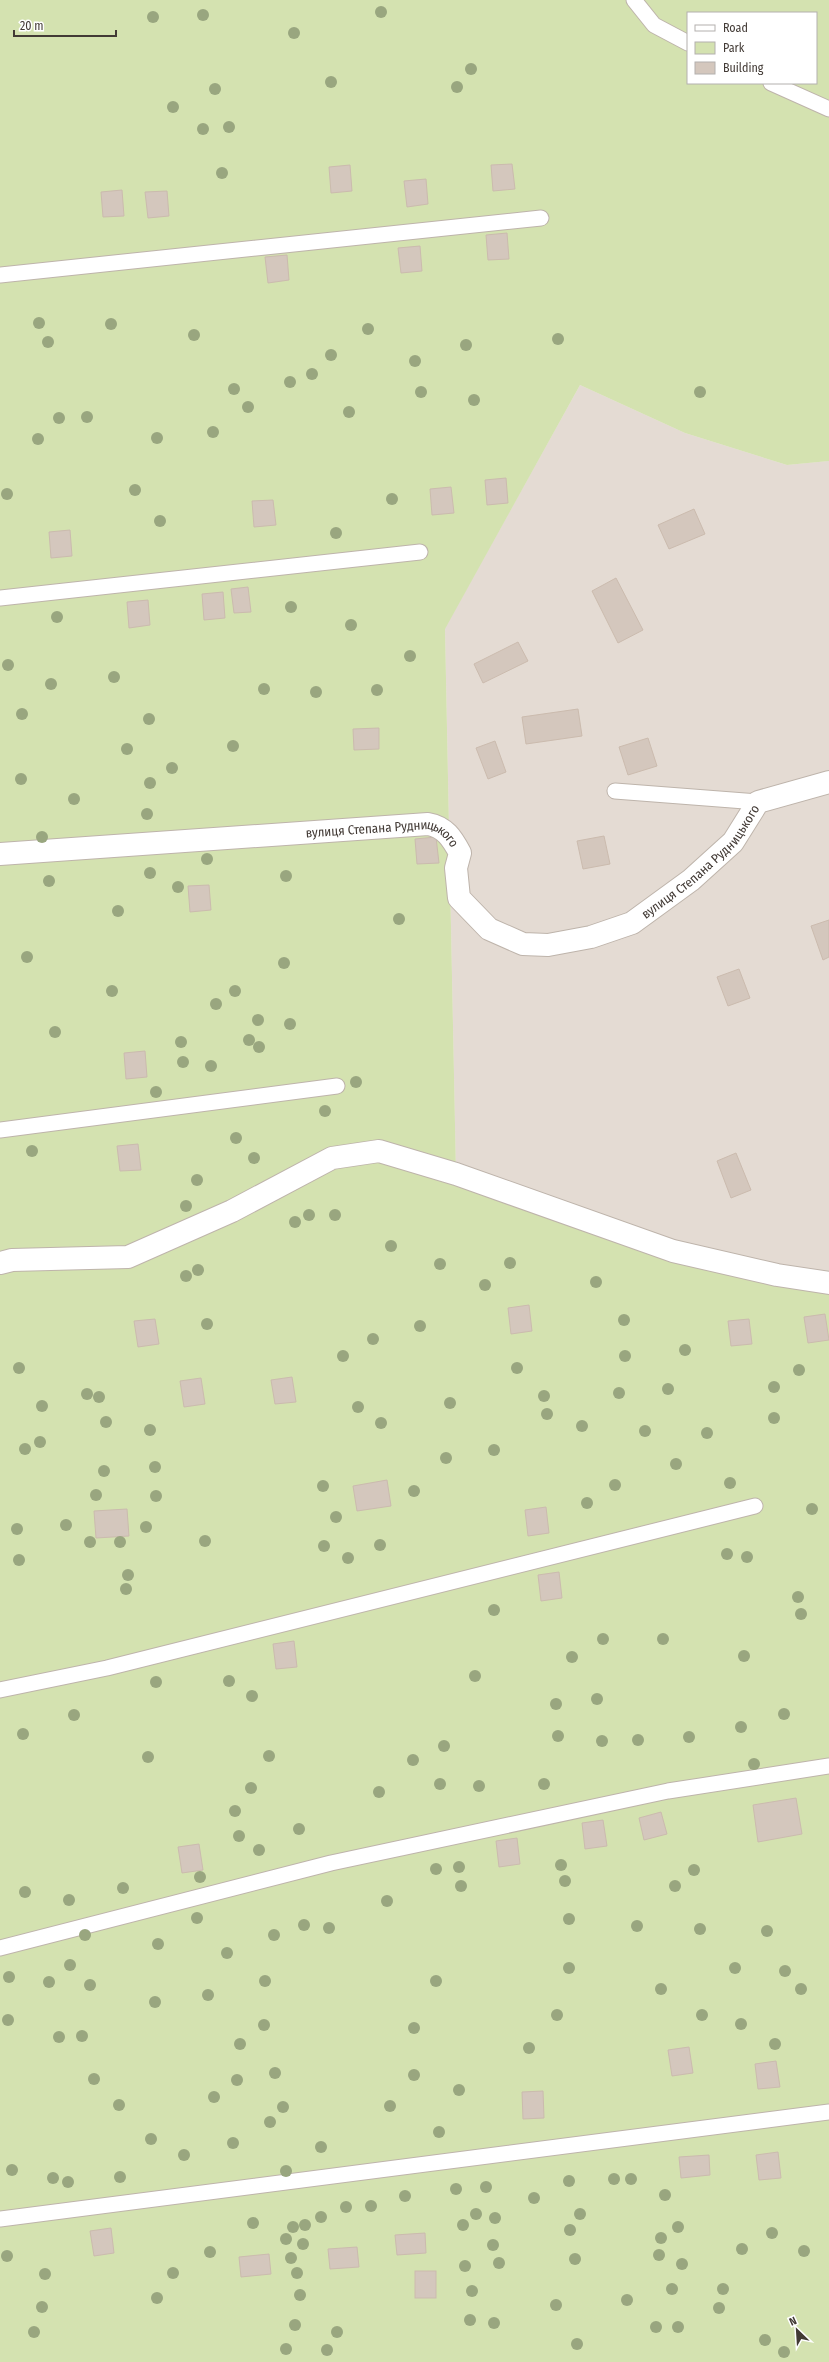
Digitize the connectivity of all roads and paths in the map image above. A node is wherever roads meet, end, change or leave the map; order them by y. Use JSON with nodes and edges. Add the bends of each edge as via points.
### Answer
{"nodes":[{"id":1,"x":634,"y":0,"type":"edge"},
{"id":2,"x":687,"y":42,"type":"edge"},
{"id":3,"x":773,"y":84,"type":"edge"},
{"id":4,"x":829,"y":109,"type":"edge"},
{"id":5,"x":541,"y":218,"type":"dead end"},
{"id":6,"x":0,"y":275,"type":"edge"},
{"id":7,"x":420,"y":552,"type":"dead end"},
{"id":8,"x":0,"y":598,"type":"edge"},
{"id":9,"x":829,"y":782,"type":"edge"},
{"id":10,"x":615,"y":791,"type":"dead end"},
{"id":11,"x":758,"y":802,"type":"junction"},
{"id":12,"x":0,"y":854,"type":"edge"},
{"id":13,"x":337,"y":1086,"type":"dead end"},
{"id":14,"x":0,"y":1130,"type":"edge"},
{"id":15,"x":0,"y":1263,"type":"edge"},
{"id":16,"x":829,"y":1283,"type":"edge"},
{"id":17,"x":754,"y":1506,"type":"dead end"},
{"id":18,"x":0,"y":1690,"type":"edge"},
{"id":19,"x":829,"y":1766,"type":"edge"},
{"id":20,"x":0,"y":1948,"type":"edge"},
{"id":21,"x":829,"y":2112,"type":"edge"},
{"id":22,"x":0,"y":2219,"type":"edge"}],
"edges":[{"from":1,"to":2,"type":"lane","via":[[654,25]]},
{"from":3,"to":4,"type":"lane"},
{"from":5,"to":6,"type":"lane"},
{"from":7,"to":8,"type":"lane"},
{"from":9,"to":11,"type":"street","name":"вулиця Степана Рудницького"},
{"from":10,"to":11,"type":"lane"},
{"from":11,"to":12,"type":"street","name":"вулиця Степана Рудницького","via":[[733,842],[691,880],[632,923],[591,937],[548,945],[523,944],[489,929],[459,898],[456,868],[460,853],[452,837],[437,826]]},
{"from":13,"to":14,"type":"lane"},
{"from":15,"to":16,"type":"street","via":[[12,1260],[128,1257],[232,1211],[332,1158],[379,1151],[456,1174],[673,1251],[777,1275]]},
{"from":17,"to":18,"type":"lane","via":[[107,1668]]},
{"from":19,"to":20,"type":"lane","via":[[668,1790],[331,1863]]},
{"from":21,"to":22,"type":"lane"}]}
